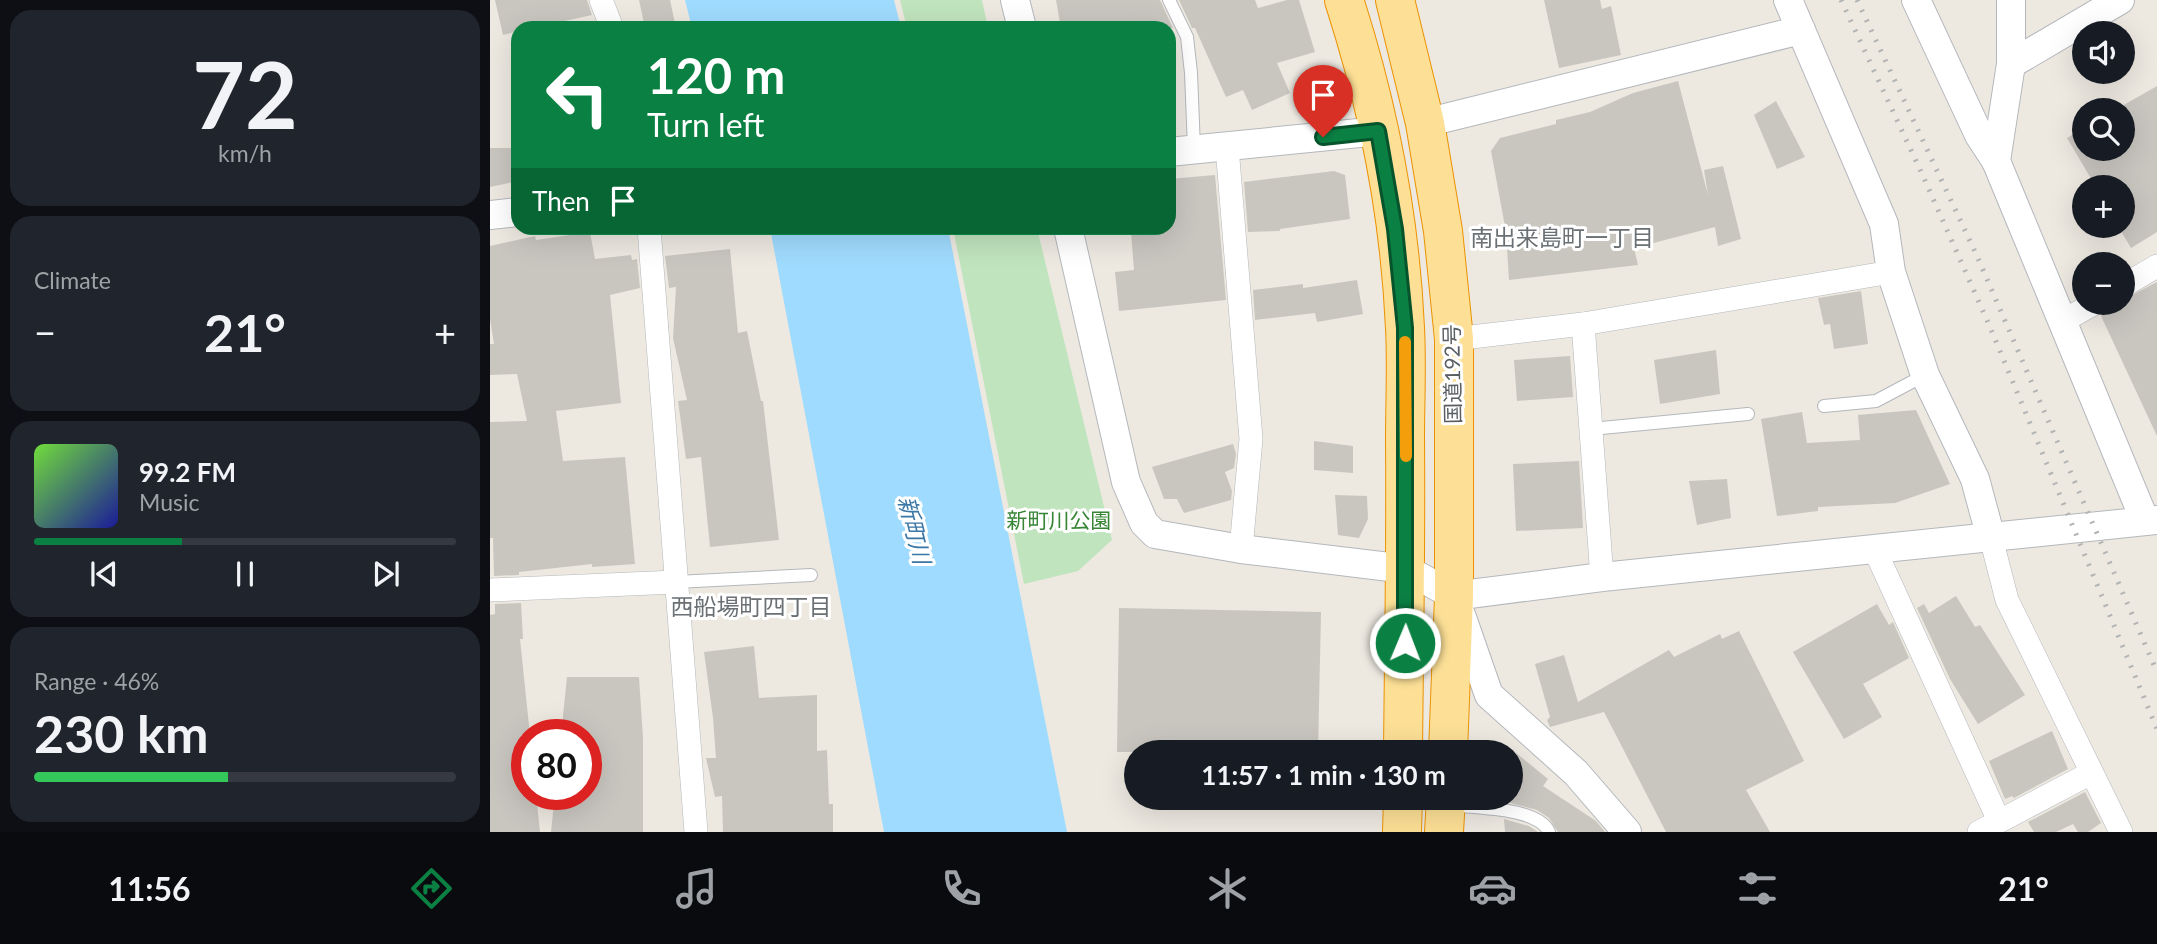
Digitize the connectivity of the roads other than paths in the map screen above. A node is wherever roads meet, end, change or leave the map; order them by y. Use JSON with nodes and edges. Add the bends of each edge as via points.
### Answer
{"nodes":[{"id":1,"x":601,"y":0,"type":"edge"},
{"id":2,"x":1015,"y":0,"type":"edge"},
{"id":3,"x":1169,"y":0,"type":"edge"},
{"id":4,"x":1344,"y":0,"type":"edge"},
{"id":5,"x":1395,"y":0,"type":"edge"},
{"id":6,"x":1787,"y":0,"type":"edge"},
{"id":7,"x":1916,"y":0,"type":"edge"},
{"id":8,"x":2011,"y":0,"type":"edge"},
{"id":9,"x":2120,"y":0,"type":"edge"},
{"id":10,"x":609,"y":21,"type":"edge"},
{"id":11,"x":1020,"y":21,"type":"edge"},
{"id":12,"x":1801,"y":30,"type":"junction"},
{"id":13,"x":2011,"y":64,"type":"junction"},
{"id":14,"x":1425,"y":122,"type":"junction"},
{"id":15,"x":1378,"y":131,"type":"junction"},
{"id":16,"x":1227,"y":147,"type":"junction"},
{"id":17,"x":1182,"y":151,"type":"edge"},
{"id":18,"x":1996,"y":161,"type":"junction"},
{"id":19,"x":511,"y":213,"type":"edge"},
{"id":20,"x":490,"y":215,"type":"edge"},
{"id":21,"x":650,"y":235,"type":"edge"},
{"id":22,"x":1070,"y":235,"type":"edge"},
{"id":23,"x":2157,"y":266,"type":"edge"},
{"id":24,"x":1891,"y":272,"type":"junction"},
{"id":25,"x":2135,"y":279,"type":"edge"},
{"id":26,"x":2074,"y":315,"type":"edge"},
{"id":27,"x":2063,"y":321,"type":"junction"},
{"id":28,"x":1583,"y":324,"type":"junction"},
{"id":29,"x":1454,"y":339,"type":"junction"},
{"id":30,"x":1925,"y":375,"type":"junction"},
{"id":31,"x":1824,"y":406,"type":"dead end"},
{"id":32,"x":1748,"y":414,"type":"dead end"},
{"id":33,"x":1591,"y":429,"type":"junction"},
{"id":34,"x":2151,"y":521,"type":"edge"},
{"id":35,"x":1991,"y":538,"type":"junction"},
{"id":36,"x":1874,"y":548,"type":"junction"},
{"id":37,"x":1241,"y":549,"type":"junction"},
{"id":38,"x":1406,"y":569,"type":"junction"},
{"id":39,"x":811,"y":575,"type":"dead end"},
{"id":40,"x":1602,"y":577,"type":"junction"},
{"id":41,"x":676,"y":582,"type":"junction"},
{"id":42,"x":490,"y":590,"type":"edge"},
{"id":43,"x":1454,"y":596,"type":"junction"},
{"id":44,"x":1403,"y":740,"type":"edge"},
{"id":45,"x":1448,"y":740,"type":"edge"},
{"id":46,"x":2091,"y":773,"type":"junction"},
{"id":47,"x":1403,"y":810,"type":"edge"},
{"id":48,"x":1445,"y":812,"type":"edge"},
{"id":49,"x":2000,"y":821,"type":"junction"},
{"id":50,"x":696,"y":832,"type":"edge"},
{"id":51,"x":1402,"y":832,"type":"edge"},
{"id":52,"x":1549,"y":832,"type":"edge"},
{"id":53,"x":1627,"y":832,"type":"edge"},
{"id":54,"x":1979,"y":832,"type":"edge"},
{"id":55,"x":2120,"y":832,"type":"edge"}],
"edges":[{"from":1,"to":10,"type":"street"},
{"from":2,"to":11,"type":"street"},
{"from":3,"to":17,"type":"lane","via":[[1187,37]]},
{"from":4,"to":15,"type":"highway"},
{"from":5,"to":14,"type":"highway","name":"国道192号"},
{"from":6,"to":12,"type":"street"},
{"from":7,"to":18,"type":"street","via":[[1979,135]]},
{"from":8,"to":13,"type":"street"},
{"from":9,"to":13,"type":"street"},
{"from":12,"to":14,"type":"street"},
{"from":12,"to":24,"type":"street","via":[[1884,224]]},
{"from":13,"to":18,"type":"street"},
{"from":14,"to":29,"type":"highway","name":"国道192号"},
{"from":15,"to":16,"type":"street"},
{"from":15,"to":38,"type":"highway","via":[[1395,229],[1405,328]]},
{"from":16,"to":17,"type":"street"},
{"from":16,"to":37,"type":"street","via":[[1251,439]]},
{"from":18,"to":27,"type":"street"},
{"from":19,"to":20,"type":"street"},
{"from":21,"to":41,"type":"street"},
{"from":22,"to":37,"type":"street","via":[[1126,482],[1144,523],[1155,534]]},
{"from":23,"to":25,"type":"street"},
{"from":24,"to":28,"type":"street"},
{"from":24,"to":30,"type":"street"},
{"from":26,"to":27,"type":"street"},
{"from":27,"to":34,"type":"street"},
{"from":28,"to":29,"type":"street"},
{"from":28,"to":33,"type":"street"},
{"from":29,"to":43,"type":"highway","name":"国道192号"},
{"from":30,"to":31,"type":"lane","via":[[1876,401]]},
{"from":30,"to":35,"type":"street","via":[[1975,479]]},
{"from":32,"to":33,"type":"lane"},
{"from":33,"to":40,"type":"street"},
{"from":34,"to":35,"type":"street"},
{"from":35,"to":36,"type":"street"},
{"from":35,"to":46,"type":"street","via":[[2007,600]]},
{"from":36,"to":40,"type":"street"},
{"from":36,"to":49,"type":"street"},
{"from":37,"to":38,"type":"street"},
{"from":38,"to":43,"type":"street"},
{"from":38,"to":44,"type":"highway"},
{"from":39,"to":41,"type":"lane"},
{"from":40,"to":43,"type":"street"},
{"from":41,"to":42,"type":"street"},
{"from":41,"to":50,"type":"street"},
{"from":43,"to":45,"type":"highway","name":"国道192号"},
{"from":43,"to":53,"type":"street","via":[[1489,695],[1576,773]]},
{"from":46,"to":49,"type":"street"},
{"from":46,"to":55,"type":"street"},
{"from":47,"to":51,"type":"highway"},
{"from":48,"to":52,"type":"lane","via":[[1528,815]]},
{"from":49,"to":54,"type":"street"}]}
